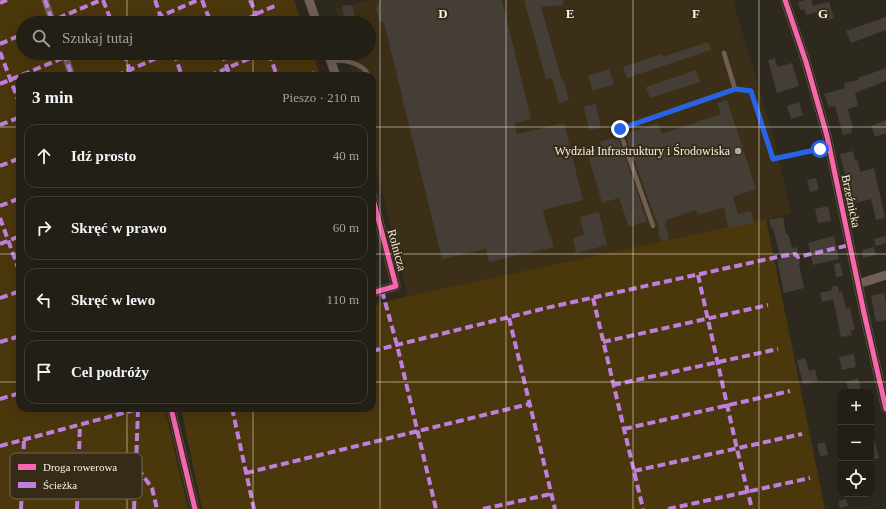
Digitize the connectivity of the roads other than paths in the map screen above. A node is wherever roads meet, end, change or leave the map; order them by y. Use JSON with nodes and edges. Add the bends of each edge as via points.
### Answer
{"nodes":[{"id":1,"x":45,"y":0,"type":"edge"},
{"id":2,"x":309,"y":0,"type":"edge"},
{"id":3,"x":785,"y":0,"type":"edge"},
{"id":4,"x":51,"y":16,"type":"edge"},
{"id":5,"x":315,"y":16,"type":"edge"},
{"id":6,"x":724,"y":53,"type":"dead end"},
{"id":7,"x":66,"y":60,"type":"edge"},
{"id":8,"x":330,"y":60,"type":"edge"},
{"id":9,"x":338,"y":60,"type":"edge"},
{"id":10,"x":71,"y":72,"type":"edge"},
{"id":11,"x":335,"y":72,"type":"edge"},
{"id":12,"x":366,"y":72,"type":"edge"},
{"id":13,"x":736,"y":89,"type":"junction"},
{"id":14,"x":829,"y":147,"type":"junction"},
{"id":15,"x":376,"y":210,"type":"edge"},
{"id":16,"x":652,"y":226,"type":"dead end"},
{"id":17,"x":886,"y":275,"type":"edge"},
{"id":18,"x":858,"y":284,"type":"junction"},
{"id":19,"x":376,"y":292,"type":"edge"},
{"id":20,"x":886,"y":410,"type":"edge"},
{"id":21,"x":172,"y":412,"type":"edge"},
{"id":22,"x":195,"y":509,"type":"edge"}],
"edges":[{"from":1,"to":4,"type":"street"},
{"from":2,"to":5,"type":"street"},
{"from":3,"to":14,"type":"street","name":"Brzeźnicka","via":[[806,62]]},
{"from":6,"to":13,"type":"lane"},
{"from":7,"to":10,"type":"street"},
{"from":8,"to":11,"type":"street"},
{"from":9,"to":12,"type":"lane","via":[[363,67]]},
{"from":13,"to":14,"type":"lane","via":[[751,91],[773,159]]},
{"from":13,"to":16,"type":"lane","via":[[620,129]]},
{"from":14,"to":18,"type":"street","name":"Brzeźnicka"},
{"from":15,"to":19,"type":"street","name":"Rolnicza","via":[[396,286]]},
{"from":17,"to":18,"type":"street"},
{"from":18,"to":20,"type":"street","name":"Brzeźnicka"},
{"from":21,"to":22,"type":"street"}]}
